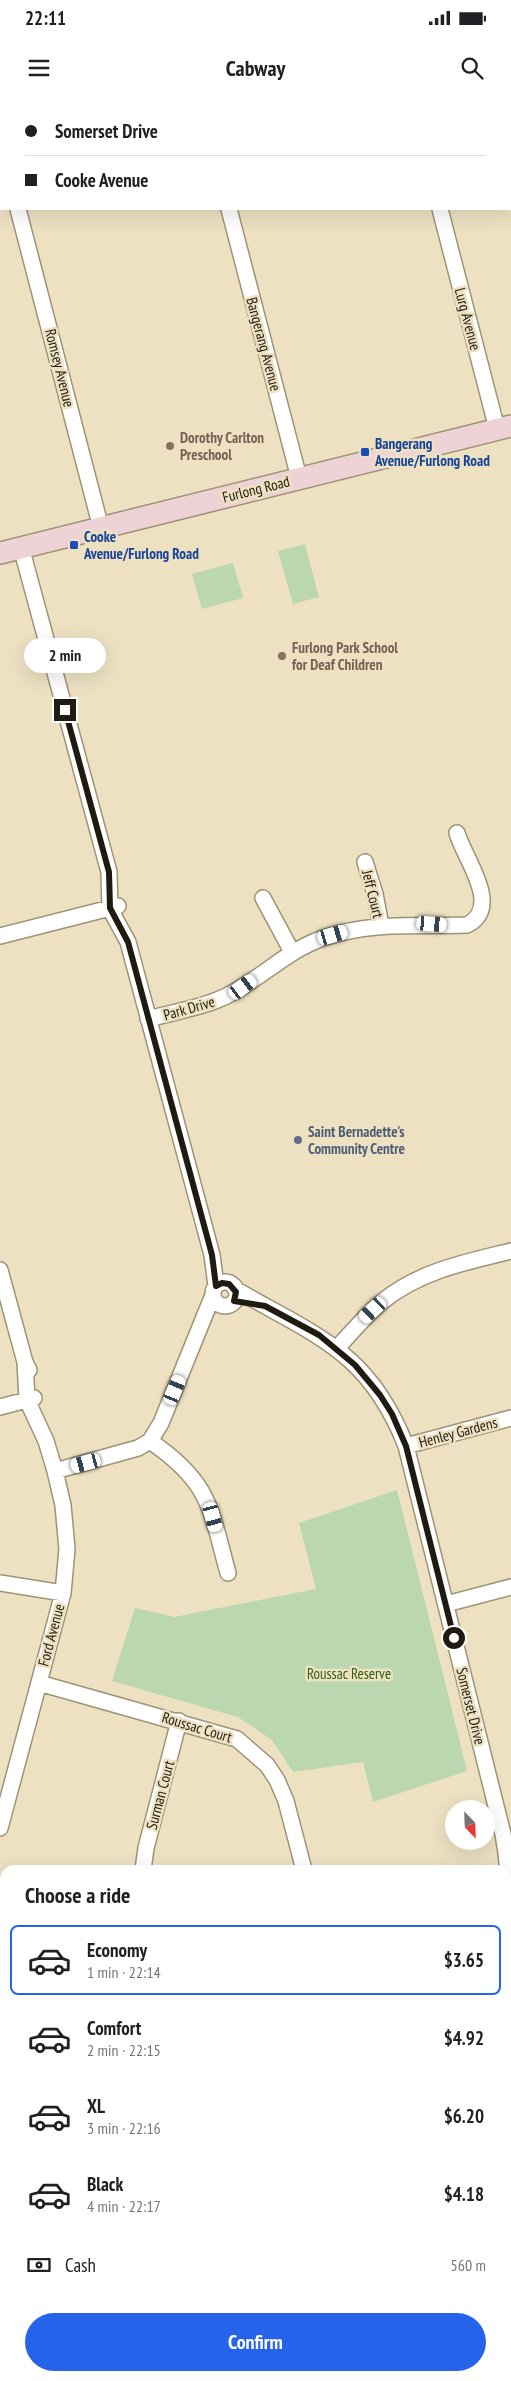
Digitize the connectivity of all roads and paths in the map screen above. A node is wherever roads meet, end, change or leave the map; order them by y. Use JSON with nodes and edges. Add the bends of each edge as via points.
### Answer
{"nodes":[{"id":1,"x":18,"y":210,"type":"edge"},
{"id":2,"x":229,"y":210,"type":"edge"},
{"id":3,"x":440,"y":210,"type":"edge"},
{"id":4,"x":504,"y":427,"type":"edge"},
{"id":5,"x":299,"y":478,"type":"junction"},
{"id":6,"x":101,"y":528,"type":"junction"},
{"id":7,"x":21,"y":547,"type":"junction"},
{"id":8,"x":0,"y":552,"type":"edge"},
{"id":9,"x":457,"y":833,"type":"dead end"},
{"id":10,"x":365,"y":862,"type":"dead end"},
{"id":11,"x":263,"y":898,"type":"dead end"},
{"id":12,"x":114,"y":907,"type":"junction"},
{"id":13,"x":381,"y":926,"type":"junction"},
{"id":14,"x":0,"y":936,"type":"edge"},
{"id":15,"x":292,"y":952,"type":"junction"},
{"id":16,"x":148,"y":1019,"type":"junction"},
{"id":17,"x":511,"y":1251,"type":"edge"},
{"id":18,"x":0,"y":1270,"type":"edge"},
{"id":19,"x":224,"y":1293,"type":"junction"},
{"id":20,"x":337,"y":1348,"type":"junction"},
{"id":21,"x":30,"y":1399,"type":"junction"},
{"id":22,"x":0,"y":1407,"type":"edge"},
{"id":23,"x":511,"y":1418,"type":"edge"},
{"id":24,"x":150,"y":1441,"type":"junction"},
{"id":25,"x":406,"y":1446,"type":"junction"},
{"id":26,"x":55,"y":1471,"type":"junction"},
{"id":27,"x":228,"y":1573,"type":"dead end"},
{"id":28,"x":0,"y":1583,"type":"edge"},
{"id":29,"x":511,"y":1587,"type":"edge"},
{"id":30,"x":63,"y":1593,"type":"junction"},
{"id":31,"x":446,"y":1604,"type":"junction"},
{"id":32,"x":39,"y":1683,"type":"junction"},
{"id":33,"x":179,"y":1721,"type":"junction"},
{"id":34,"x":6,"y":1784,"type":"edge"},
{"id":35,"x":0,"y":1828,"type":"edge"},
{"id":36,"x":507,"y":1832,"type":"edge"},
{"id":37,"x":144,"y":1865,"type":"edge"},
{"id":38,"x":303,"y":1865,"type":"edge"},
{"id":39,"x":509,"y":1865,"type":"edge"}],
"edges":[{"from":1,"to":6,"type":"street","name":"Romsey Avenue"},
{"from":2,"to":5,"type":"street","name":"Bangerang Avenue"},
{"from":3,"to":4,"type":"street","name":"Lurg Avenue"},
{"from":4,"to":5,"type":"street","name":"Furlong Road"},
{"from":5,"to":6,"type":"street","name":"Furlong Road"},
{"from":6,"to":7,"type":"street","name":"Furlong Road"},
{"from":7,"to":8,"type":"street","name":"Furlong Road"},
{"from":7,"to":12,"type":"street","via":[[109,872],[116,884]]},
{"from":9,"to":13,"type":"street","name":"Park Drive","via":[[481,886],[478,917],[467,925]]},
{"from":10,"to":13,"type":"street","name":"Jeff Court"},
{"from":11,"to":15,"type":"street"},
{"from":12,"to":14,"type":"street"},
{"from":12,"to":16,"type":"street","via":[[126,926]]},
{"from":13,"to":15,"type":"street","name":"Park Drive","via":[[323,938]]},
{"from":15,"to":16,"type":"street","name":"Park Drive","via":[[231,994]]},
{"from":16,"to":19,"type":"street"},
{"from":17,"to":20,"type":"street","via":[[440,1270],[409,1284],[384,1301]]},
{"from":18,"to":21,"type":"street","name":"Ford Avenue","via":[[25,1362],[32,1376]]},
{"from":19,"to":20,"type":"street","name":"Somerset Drive","via":[[265,1306]]},
{"from":19,"to":24,"type":"street","via":[[202,1325],[161,1423]]},
{"from":20,"to":25,"type":"street","name":"Somerset Drive","via":[[370,1380],[392,1414]]},
{"from":21,"to":22,"type":"street"},
{"from":21,"to":26,"type":"street","name":"Ford Avenue","via":[[44,1415],[46,1440]]},
{"from":23,"to":25,"type":"street","name":"Henley Gardens"},
{"from":24,"to":26,"type":"street","via":[[123,1454]]},
{"from":24,"to":27,"type":"street","via":[[188,1471],[200,1487],[213,1517]]},
{"from":25,"to":31,"type":"street","name":"Somerset Drive"},
{"from":26,"to":30,"type":"street","name":"Ford Avenue","via":[[66,1525]]},
{"from":28,"to":30,"type":"street"},
{"from":29,"to":31,"type":"street"},
{"from":30,"to":32,"type":"street","name":"Ford Avenue"},
{"from":31,"to":36,"type":"street","name":"Somerset Drive"},
{"from":32,"to":33,"type":"street","name":"Roussac Court"},
{"from":32,"to":34,"type":"street","name":"Ford Avenue"},
{"from":33,"to":37,"type":"street","name":"Surman Court"},
{"from":33,"to":38,"type":"street","name":"Roussac Court","via":[[237,1739],[267,1765],[286,1801]]},
{"from":34,"to":35,"type":"street","name":"Ford Avenue"},
{"from":36,"to":39,"type":"street","name":"Somerset Drive"}]}
